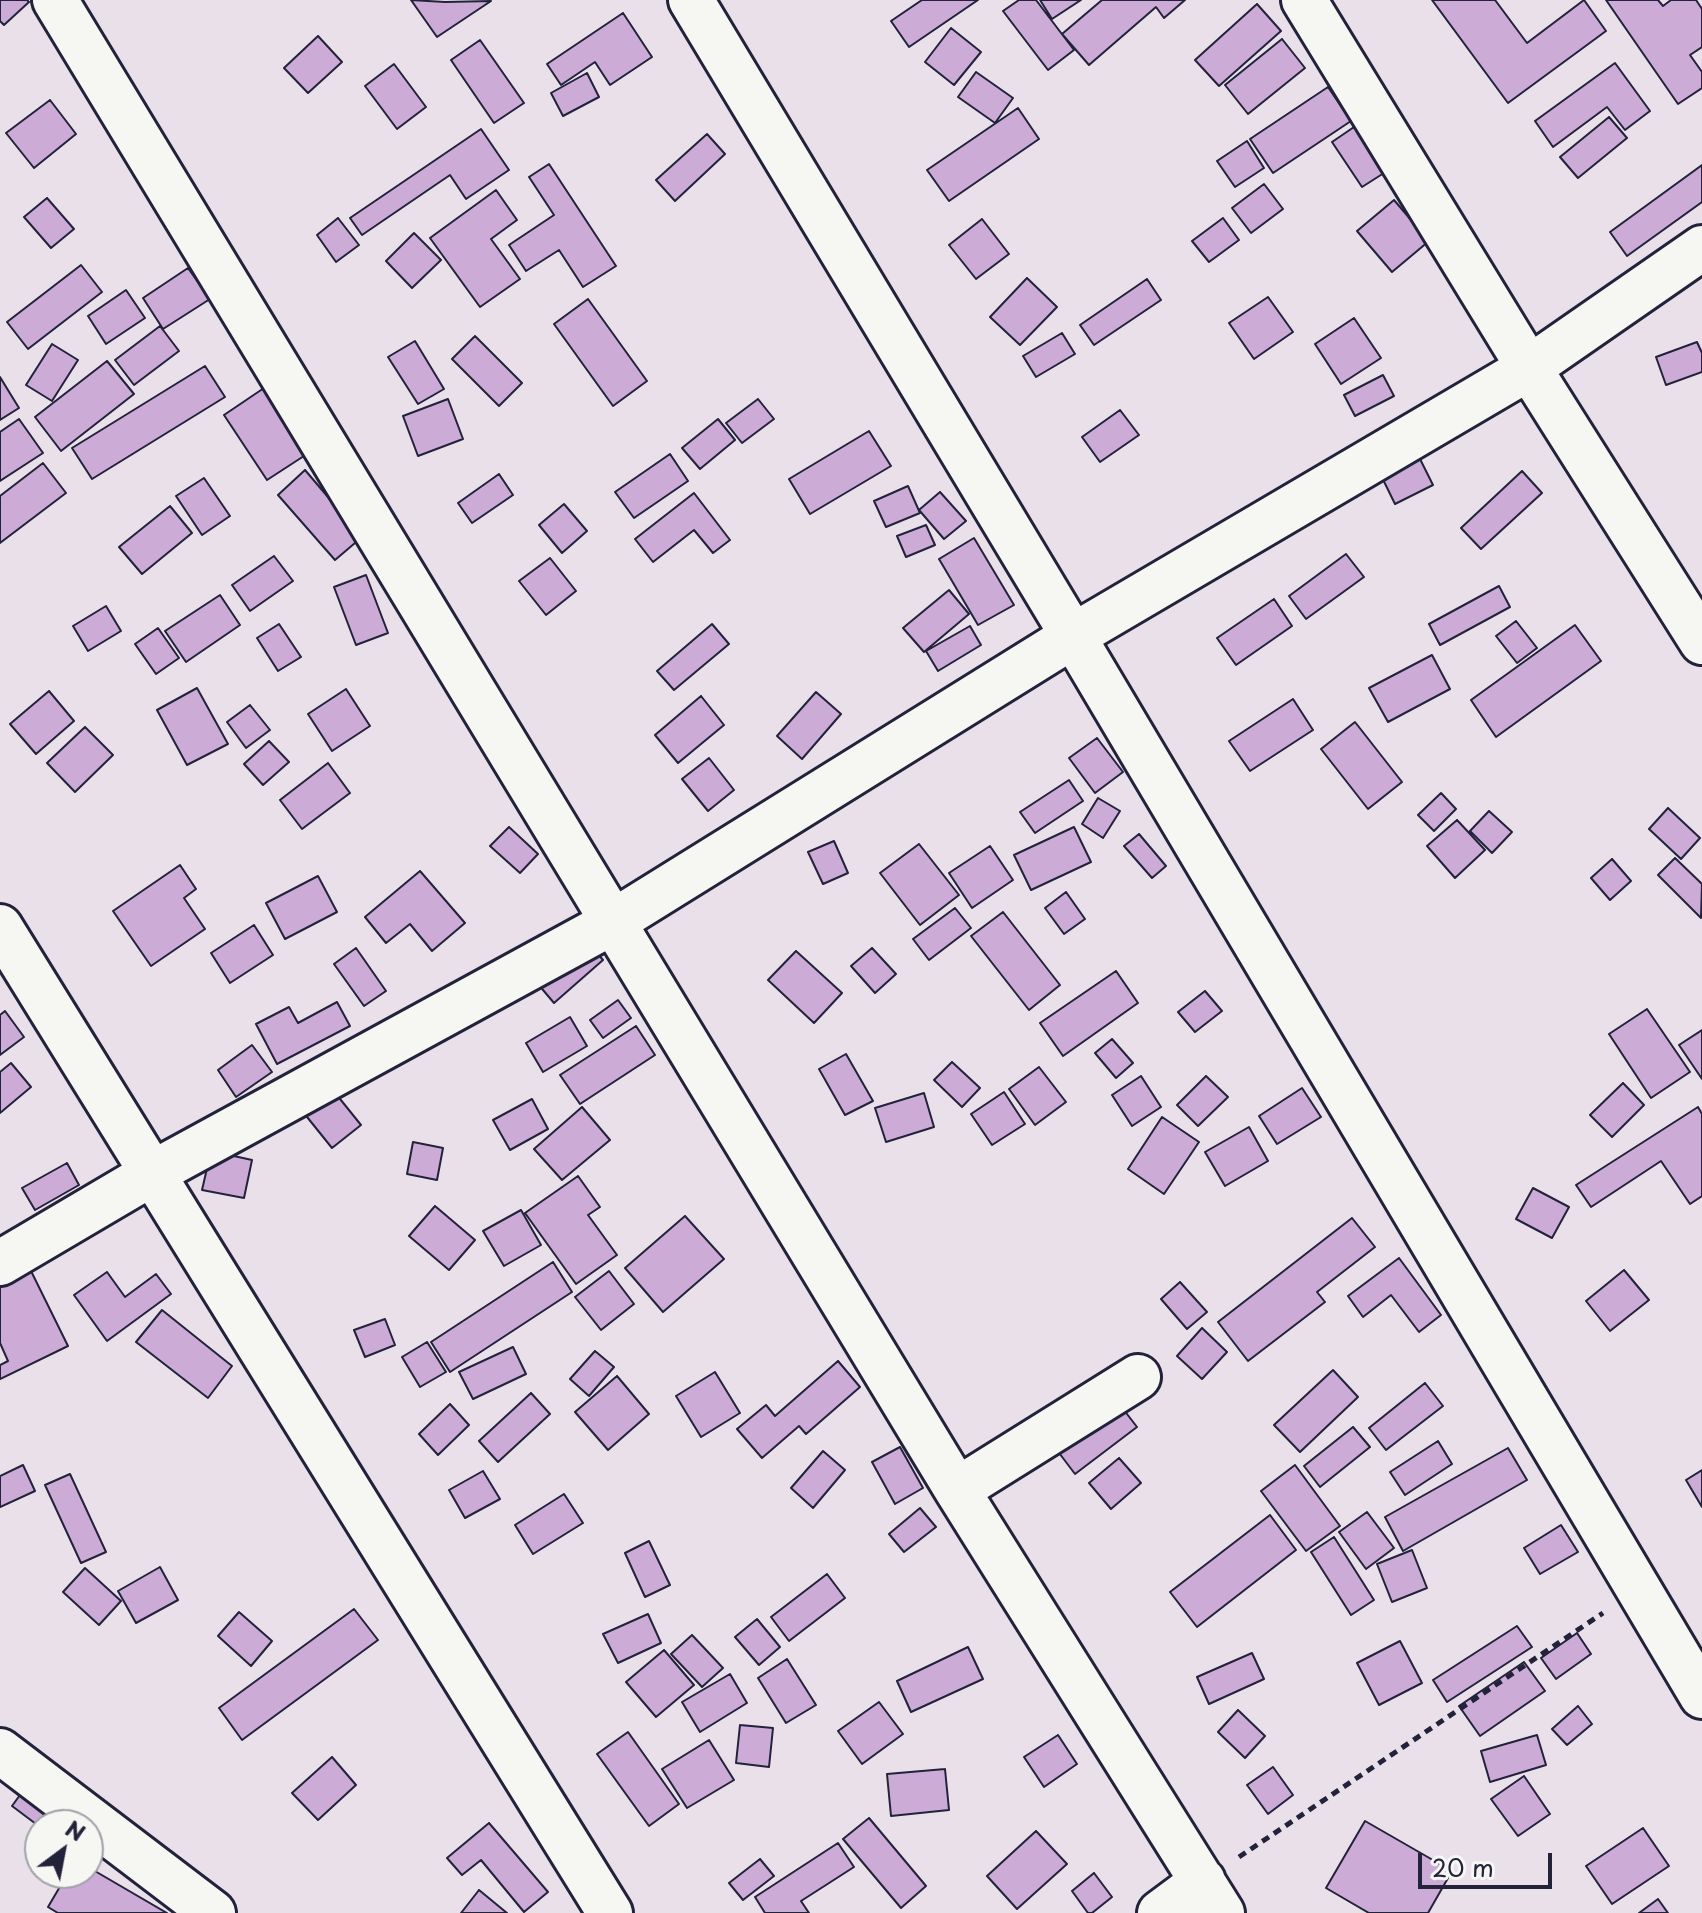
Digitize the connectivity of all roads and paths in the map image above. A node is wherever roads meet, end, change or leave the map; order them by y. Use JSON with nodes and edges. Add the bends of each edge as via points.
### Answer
{"nodes":[{"id":1,"x":55,"y":0,"type":"edge"},
{"id":2,"x":691,"y":0,"type":"edge"},
{"id":3,"x":1304,"y":0,"type":"edge"},
{"id":4,"x":1702,"y":248,"type":"edge"},
{"id":5,"x":1529,"y":368,"type":"junction"},
{"id":6,"x":1073,"y":636,"type":"junction"},
{"id":7,"x":1702,"y":642,"type":"edge"},
{"id":8,"x":613,"y":922,"type":"junction"},
{"id":9,"x":0,"y":927,"type":"edge"},
{"id":10,"x":151,"y":1174,"type":"junction"},
{"id":11,"x":0,"y":1263,"type":"edge"},
{"id":12,"x":1138,"y":1377,"type":"dead end"},
{"id":13,"x":957,"y":1490,"type":"junction"},
{"id":14,"x":1637,"y":1590,"type":"junction"},
{"id":15,"x":1702,"y":1696,"type":"edge"},
{"id":16,"x":0,"y":1751,"type":"edge"},
{"id":17,"x":1213,"y":1897,"type":"edge"},
{"id":18,"x":213,"y":1913,"type":"edge"},
{"id":19,"x":610,"y":1913,"type":"edge"},
{"id":20,"x":1160,"y":1913,"type":"edge"}],
"edges":[{"from":1,"to":8,"type":"street"},
{"from":2,"to":6,"type":"street"},
{"from":3,"to":5,"type":"street"},
{"from":4,"to":5,"type":"street"},
{"from":5,"to":6,"type":"street"},
{"from":5,"to":7,"type":"street"},
{"from":6,"to":8,"type":"street"},
{"from":6,"to":14,"type":"street"},
{"from":8,"to":10,"type":"street"},
{"from":8,"to":13,"type":"street"},
{"from":9,"to":10,"type":"street"},
{"from":10,"to":11,"type":"street"},
{"from":10,"to":19,"type":"street"},
{"from":12,"to":13,"type":"street"},
{"from":13,"to":17,"type":"street"},
{"from":14,"to":15,"type":"street"},
{"from":14,"to":17,"type":"path"},
{"from":16,"to":18,"type":"street"},
{"from":17,"to":20,"type":"street"}]}
